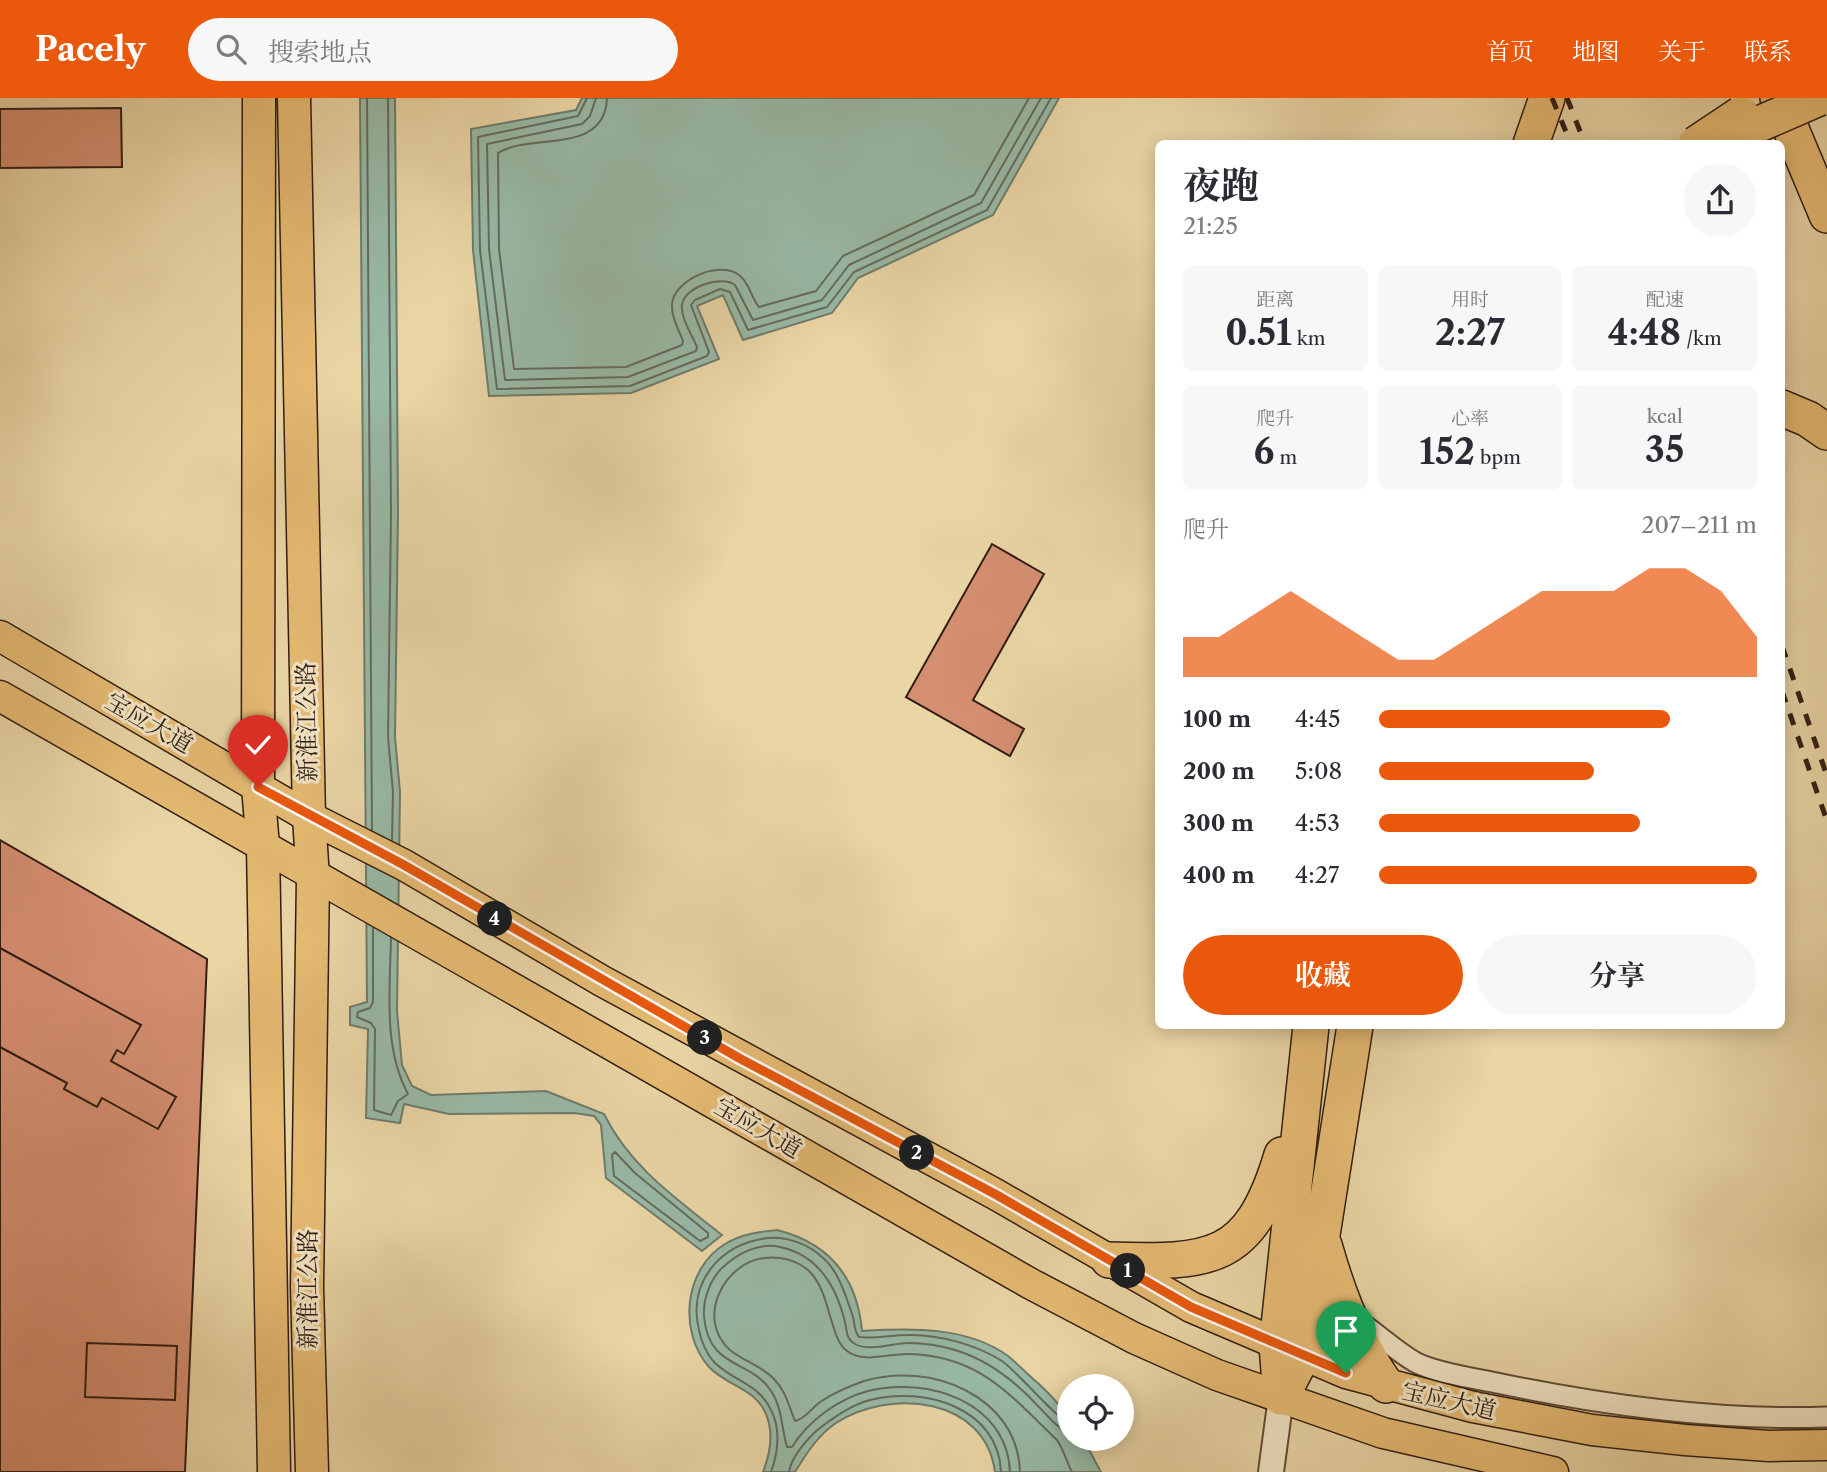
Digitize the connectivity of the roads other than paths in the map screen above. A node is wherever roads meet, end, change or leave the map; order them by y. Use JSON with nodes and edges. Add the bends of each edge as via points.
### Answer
{"nodes":[{"id":1,"x":259,"y":98,"type":"edge"},
{"id":2,"x":294,"y":98,"type":"edge"},
{"id":3,"x":1547,"y":98,"type":"edge"},
{"id":4,"x":1779,"y":98,"type":"edge"},
{"id":5,"x":1819,"y":98,"type":"edge"},
{"id":6,"x":1532,"y":140,"type":"edge"},
{"id":7,"x":1702,"y":140,"type":"edge"},
{"id":8,"x":1731,"y":140,"type":"edge"},
{"id":9,"x":1827,"y":215,"type":"edge"},
{"id":10,"x":1785,"y":409,"type":"edge"},
{"id":11,"x":1827,"y":432,"type":"edge"},
{"id":12,"x":0,"y":636,"type":"edge"},
{"id":13,"x":0,"y":696,"type":"edge"},
{"id":14,"x":258,"y":787,"type":"junction"},
{"id":15,"x":309,"y":817,"type":"junction"},
{"id":16,"x":263,"y":846,"type":"junction"},
{"id":17,"x":313,"y":878,"type":"junction"},
{"id":18,"x":1311,"y":1029,"type":"edge"},
{"id":19,"x":1355,"y":1029,"type":"edge"},
{"id":20,"x":1304,"y":1089,"type":"junction"},
{"id":21,"x":1322,"y":1240,"type":"junction"},
{"id":22,"x":1109,"y":1260,"type":"junction"},
{"id":23,"x":1346,"y":1312,"type":"junction"},
{"id":24,"x":1290,"y":1350,"type":"junction"},
{"id":25,"x":1386,"y":1385,"type":"junction"},
{"id":26,"x":1281,"y":1397,"type":"junction"},
{"id":27,"x":1827,"y":1417,"type":"edge"},
{"id":28,"x":1827,"y":1445,"type":"edge"},
{"id":29,"x":274,"y":1472,"type":"edge"},
{"id":30,"x":312,"y":1472,"type":"edge"},
{"id":31,"x":1270,"y":1472,"type":"edge"},
{"id":32,"x":1553,"y":1472,"type":"edge"}],
"edges":[{"from":1,"to":14,"type":"highway","name":"新淮江公路"},
{"from":2,"to":15,"type":"highway","name":"新淮江公路"},
{"from":3,"to":6,"type":"highway"},
{"from":4,"to":7,"type":"highway","bridge":true,"via":[[1744,112]]},
{"from":4,"to":9,"type":"highway"},
{"from":5,"to":8,"type":"highway","bridge":true},
{"from":10,"to":11,"type":"highway"},
{"from":12,"to":14,"type":"main road","name":"宝应大道"},
{"from":13,"to":16,"type":"main road","name":"宝应大道"},
{"from":14,"to":15,"type":"main road","name":"宝应大道"},
{"from":14,"to":16,"type":"highway","name":"新淮江公路"},
{"from":15,"to":17,"type":"highway","name":"新淮江公路"},
{"from":15,"to":22,"type":"main road","name":"宝应大道","via":[[404,865],[625,994]]},
{"from":16,"to":17,"type":"main road","name":"宝应大道"},
{"from":16,"to":29,"type":"highway","name":"新淮江公路"},
{"from":17,"to":26,"type":"main road","name":"宝应大道","via":[[1031,1284],[1134,1338]]},
{"from":17,"to":30,"type":"highway","name":"新淮江公路","via":[[307,1287]]},
{"from":18,"to":20,"type":"highway"},
{"from":19,"to":21,"type":"highway"},
{"from":20,"to":22,"type":"highway","via":[[1270,1195],[1232,1243],[1210,1255],[1178,1262]]},
{"from":20,"to":24,"type":"highway"},
{"from":21,"to":23,"type":"highway"},
{"from":21,"to":24,"type":"highway"},
{"from":22,"to":24,"type":"main road","name":"宝应大道","via":[[1191,1307]]},
{"from":23,"to":25,"type":"highway","via":[[1367,1358]]},
{"from":23,"to":27,"type":"street","via":[[1416,1363],[1479,1380],[1660,1409]]},
{"from":24,"to":25,"type":"main road","name":"宝应大道"},
{"from":24,"to":26,"type":"highway"},
{"from":25,"to":28,"type":"main road","name":"宝应大道","via":[[1592,1430],[1769,1446]]},
{"from":26,"to":31,"type":"street"},
{"from":26,"to":32,"type":"main road","name":"宝应大道","via":[[1383,1433]]}]}
